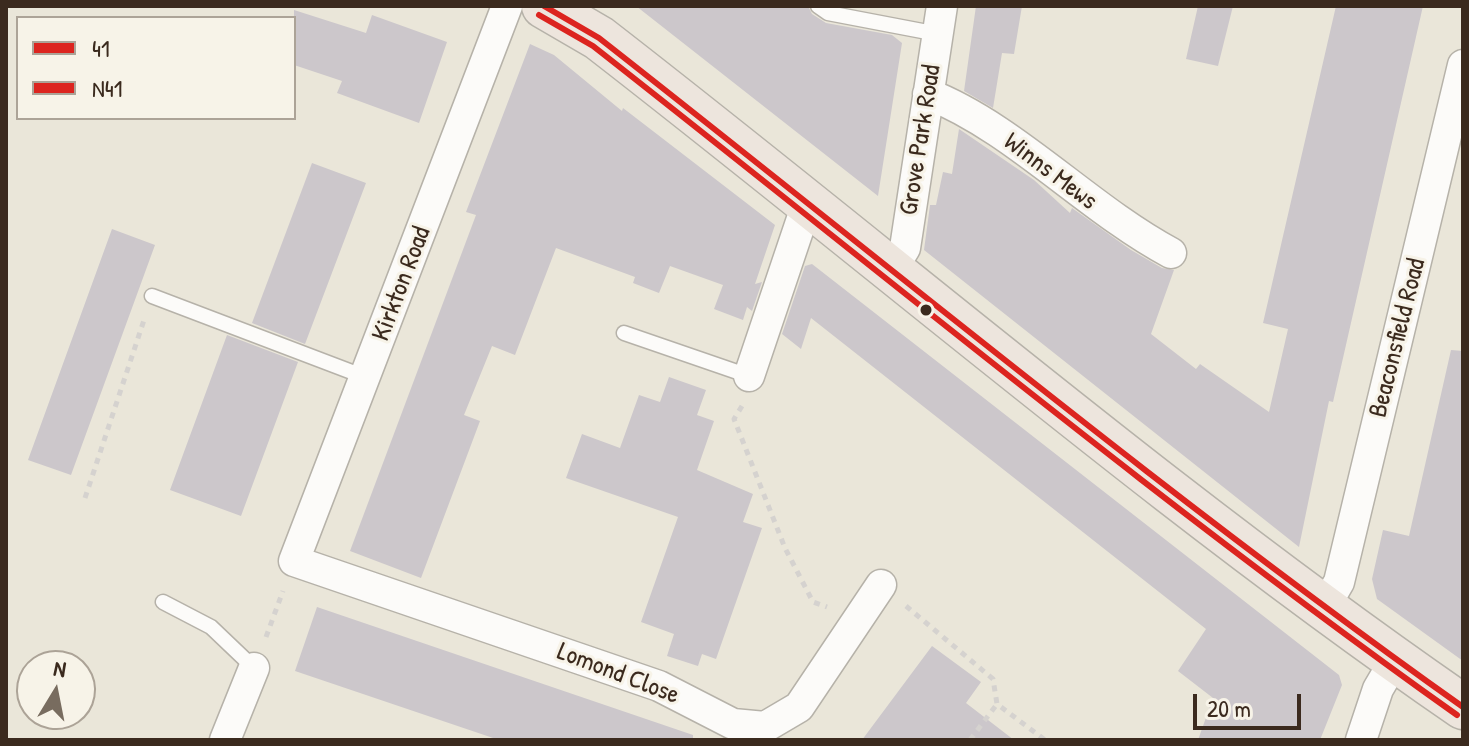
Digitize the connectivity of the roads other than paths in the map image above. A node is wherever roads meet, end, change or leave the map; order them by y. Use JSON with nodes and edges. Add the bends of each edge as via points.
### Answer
{"nodes":[{"id":1,"x":507,"y":6,"type":"edge"},
{"id":2,"x":544,"y":6,"type":"edge"},
{"id":3,"x":818,"y":6,"type":"edge"},
{"id":4,"x":940,"y":20,"type":"edge"},
{"id":5,"x":1463,"y":65,"type":"edge"},
{"id":6,"x":928,"y":94,"type":"junction"},
{"id":7,"x":807,"y":204,"type":"junction"},
{"id":8,"x":1171,"y":253,"type":"dead end"},
{"id":9,"x":891,"y":271,"type":"junction"},
{"id":10,"x":152,"y":296,"type":"road end"},
{"id":11,"x":624,"y":333,"type":"dead end"},
{"id":12,"x":365,"y":377,"type":"junction"},
{"id":13,"x":749,"y":386,"type":"joint"},
{"id":14,"x":294,"y":561,"type":"joint"},
{"id":15,"x":881,"y":585,"type":"road end"},
{"id":16,"x":163,"y":602,"type":"dead end"},
{"id":17,"x":1324,"y":608,"type":"junction"},
{"id":18,"x":1395,"y":660,"type":"junction"},
{"id":19,"x":254,"y":668,"type":"joint"},
{"id":20,"x":1463,"y":707,"type":"edge"},
{"id":21,"x":225,"y":740,"type":"edge"},
{"id":22,"x":1361,"y":740,"type":"edge"}],
"edges":[{"from":1,"to":12,"type":"street","name":"Kirkton Road"},
{"from":2,"to":7,"type":"main road","via":[[599,38]]},
{"from":3,"to":4,"type":"lane","via":[[828,13]]},
{"from":4,"to":6,"type":"street","name":"Grove Park Road"},
{"from":5,"to":17,"type":"street","name":"Beaconsfield Road","via":[[1339,582]]},
{"from":6,"to":8,"type":"street","name":"Winns Mews","via":[[963,107],[1128,229]]},
{"from":6,"to":9,"type":"street","name":"Grove Park Road","via":[[905,248]]},
{"from":7,"to":9,"type":"main road"},
{"from":7,"to":13,"type":"street"},
{"from":9,"to":17,"type":"main road"},
{"from":10,"to":12,"type":"lane"},
{"from":11,"to":13,"type":"lane"},
{"from":12,"to":14,"type":"street","name":"Kirkton Road"},
{"from":14,"to":15,"type":"street","name":"Lomond Close","via":[[659,686],[733,724],[765,727],[799,707]]},
{"from":16,"to":19,"type":"lane","via":[[211,627]]},
{"from":17,"to":18,"type":"main road"},
{"from":18,"to":20,"type":"main road"},
{"from":18,"to":22,"type":"street","via":[[1378,689]]},
{"from":19,"to":21,"type":"street"}]}
